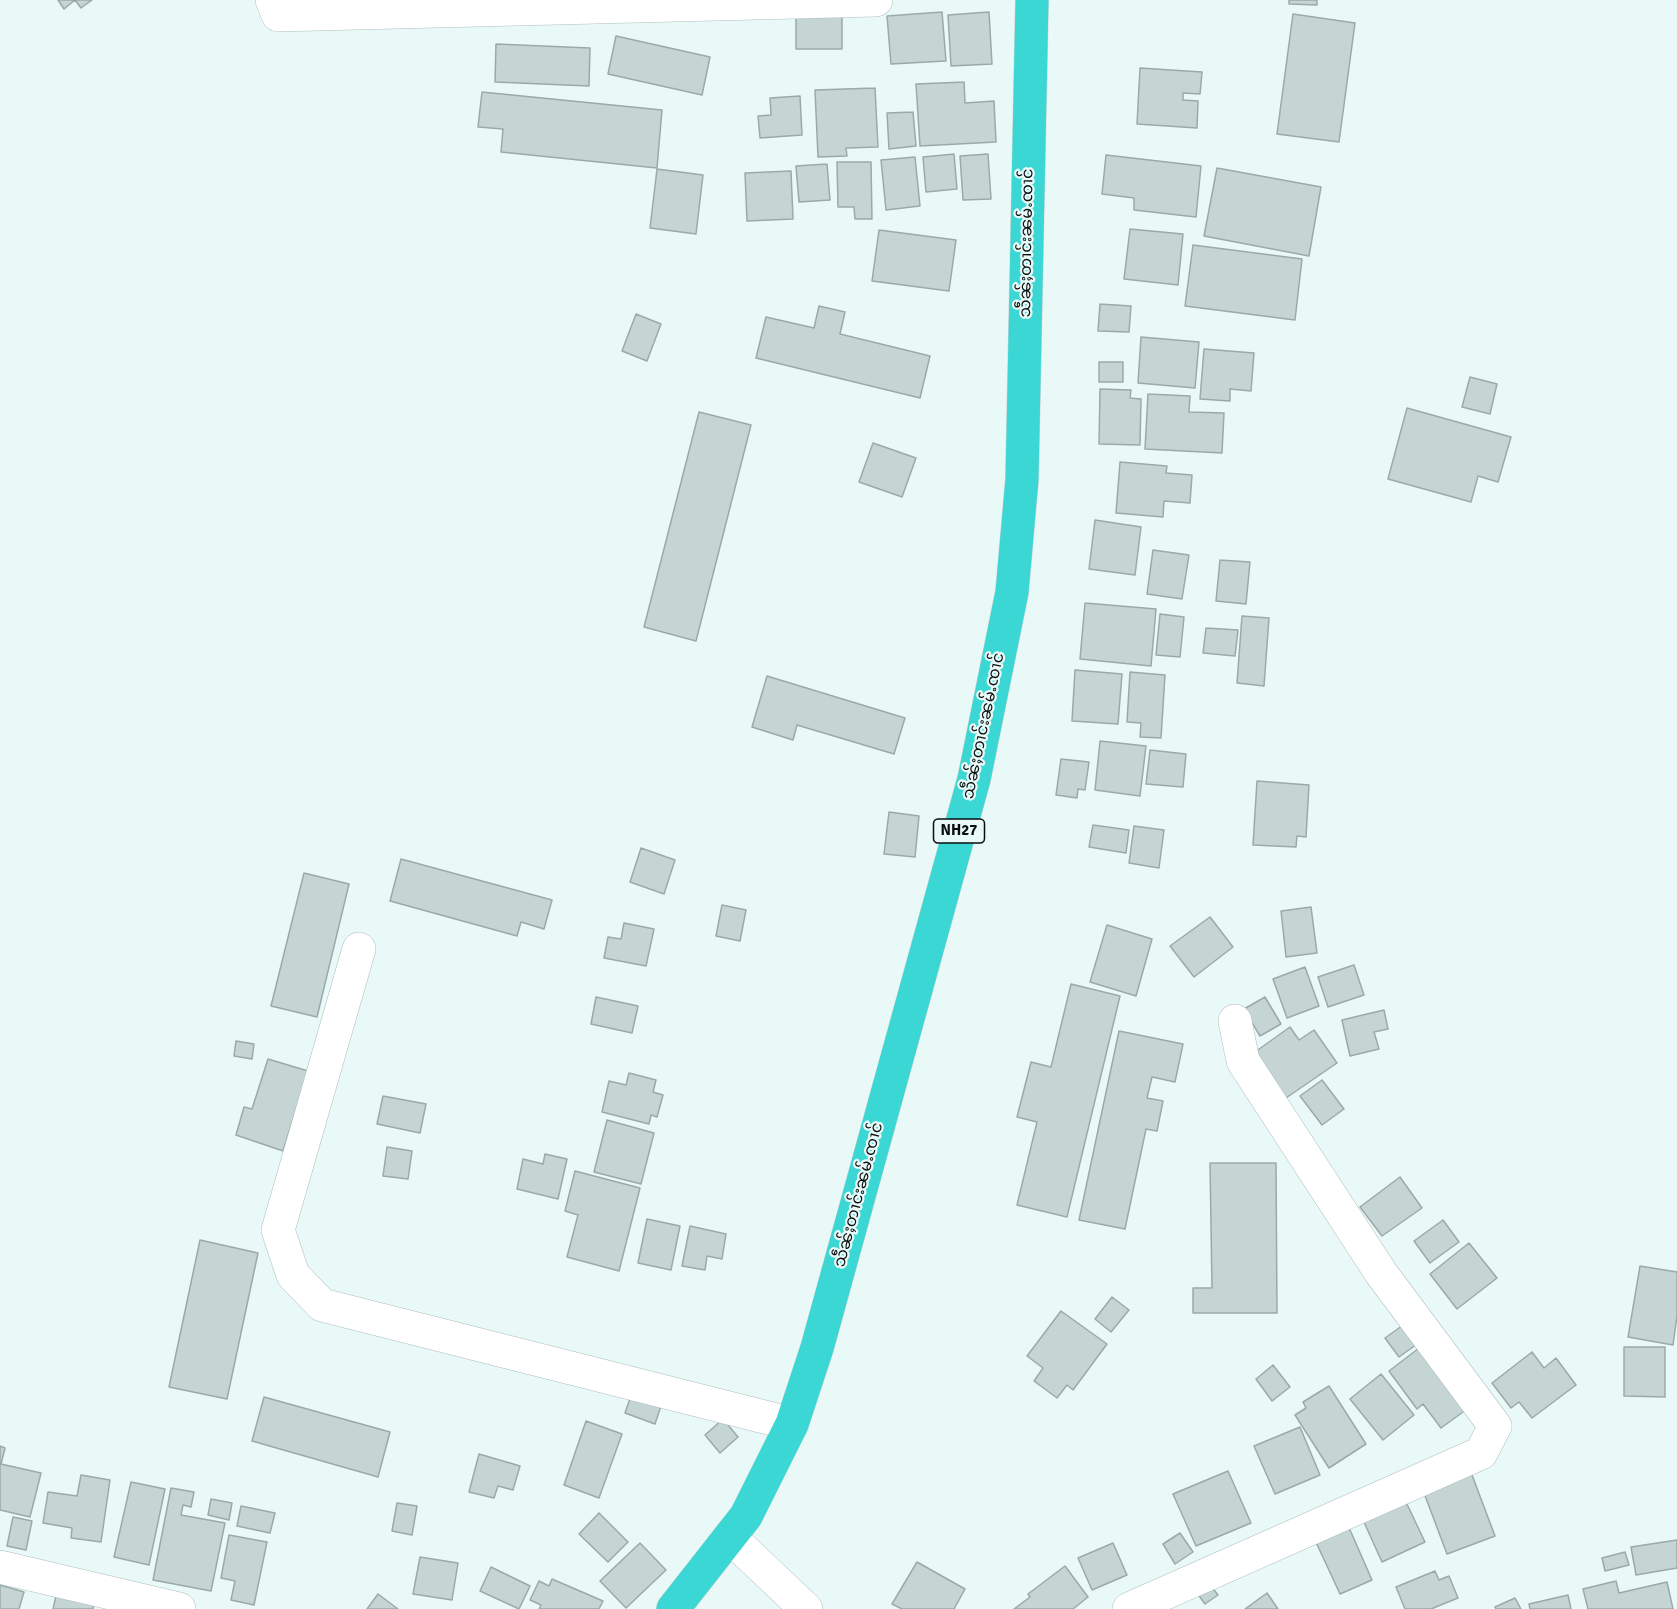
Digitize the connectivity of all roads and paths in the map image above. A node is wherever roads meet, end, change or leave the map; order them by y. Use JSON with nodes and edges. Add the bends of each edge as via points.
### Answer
{"nodes":[{"id":1,"x":272,"y":0,"type":"edge"},
{"id":2,"x":876,"y":0,"type":"edge"},
{"id":3,"x":1032,"y":0,"type":"edge"},
{"id":4,"x":359,"y":949,"type":"dead end"},
{"id":5,"x":1235,"y":1021,"type":"dead end"},
{"id":6,"x":792,"y":1424,"type":"junction"},
{"id":7,"x":730,"y":1537,"type":"junction"},
{"id":8,"x":0,"y":1567,"type":"edge"},
{"id":9,"x":102,"y":1600,"type":"edge"},
{"id":10,"x":178,"y":1609,"type":"edge"},
{"id":11,"x":673,"y":1609,"type":"edge"},
{"id":12,"x":806,"y":1609,"type":"edge"},
{"id":13,"x":1129,"y":1609,"type":"edge"}],
"edges":[{"from":1,"to":2,"type":"street","via":[[278,15]]},
{"from":3,"to":6,"type":"highway","name":"သဵၼ်ႈတၢင်းၼမ်ႉၸၢင်","number":"NH27","via":[[1022,479],[1012,592],[974,779],[817,1348]]},
{"from":4,"to":6,"type":"street","via":[[278,1230],[293,1275],[322,1305]]},
{"from":5,"to":13,"type":"street","via":[[1243,1061],[1381,1273],[1495,1426],[1481,1453]]},
{"from":6,"to":7,"type":"highway","name":"သဵၼ်ႈတၢင်းၼမ်ႉၸၢင်","number":"NH27","via":[[746,1516]]},
{"from":7,"to":11,"type":"highway","name":"သဵၼ်ႈတၢင်းၼမ်ႉၸၢင်","number":"NH27"},
{"from":7,"to":12,"type":"street"},
{"from":8,"to":9,"type":"street"},
{"from":9,"to":10,"type":"street"}]}
